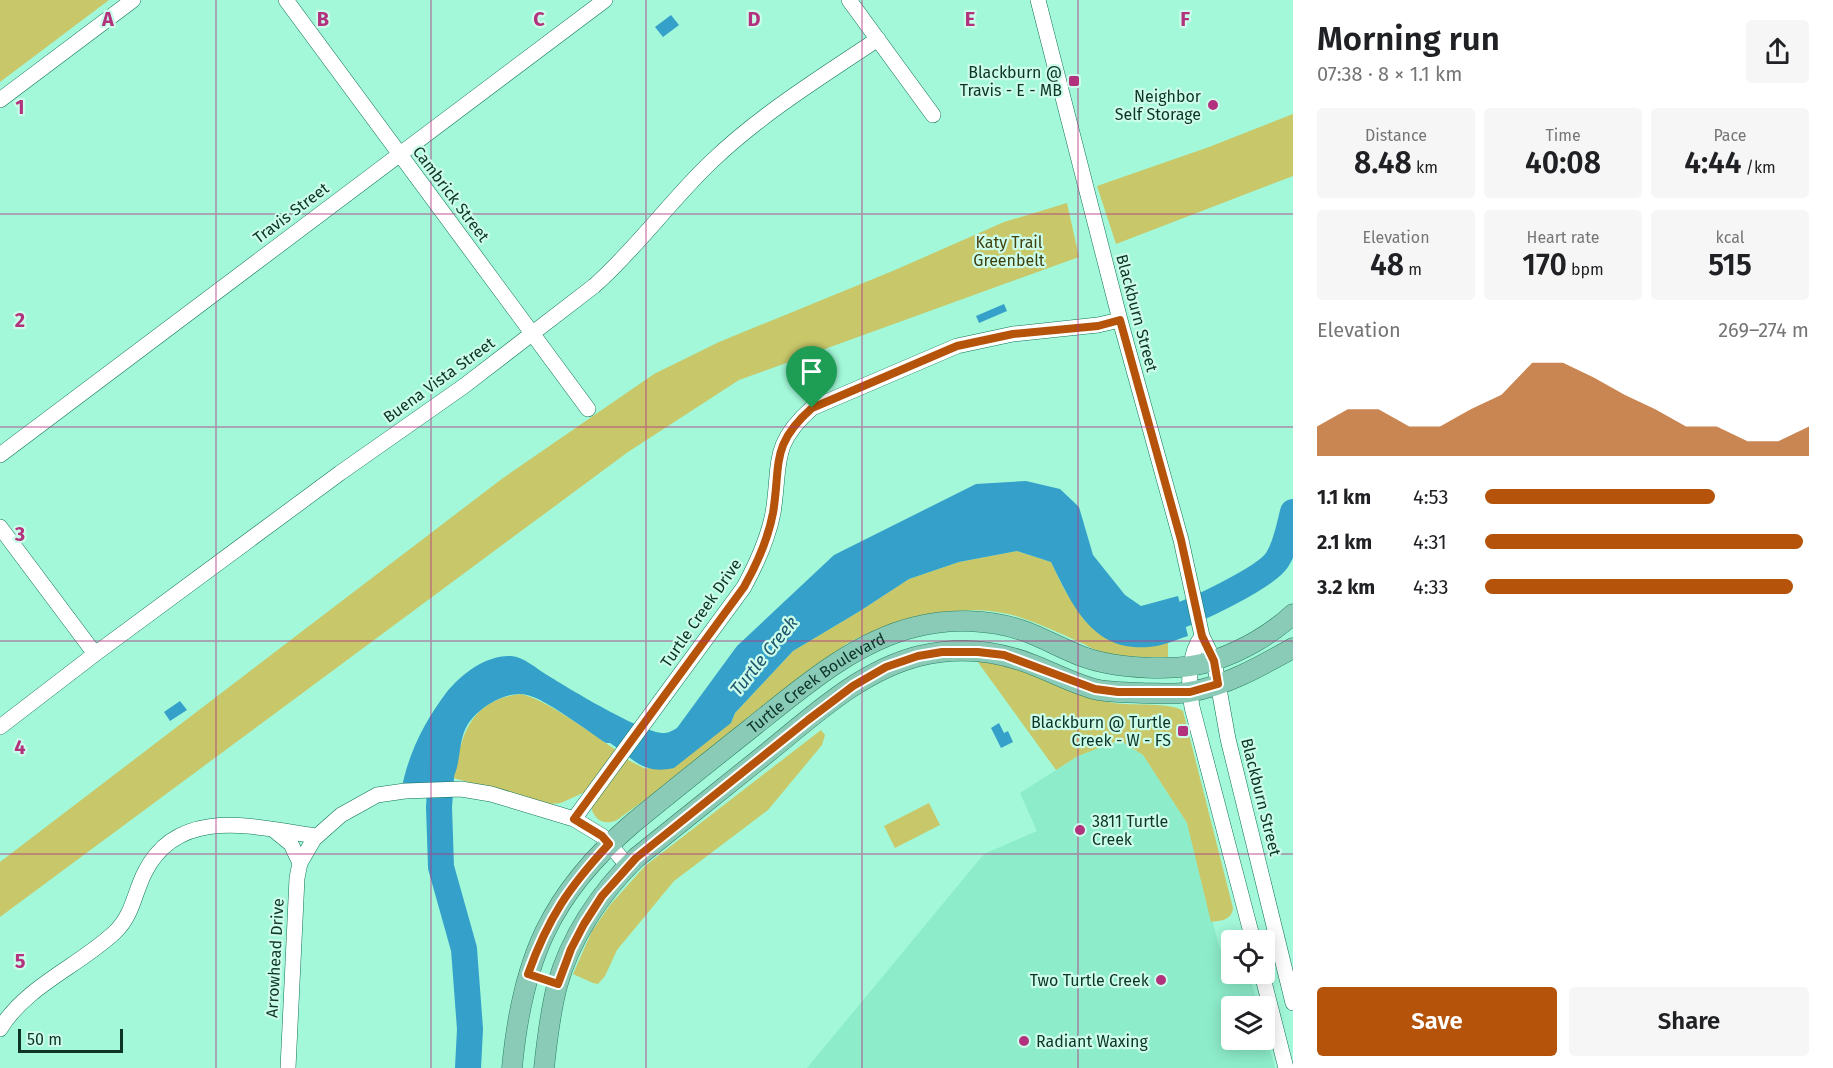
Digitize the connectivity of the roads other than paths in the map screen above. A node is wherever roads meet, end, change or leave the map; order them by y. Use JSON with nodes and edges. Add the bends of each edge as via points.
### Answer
{"nodes":[{"id":1,"x":134,"y":0,"type":"edge"},
{"id":2,"x":286,"y":0,"type":"edge"},
{"id":3,"x":605,"y":0,"type":"edge"},
{"id":4,"x":849,"y":0,"type":"edge"},
{"id":5,"x":1038,"y":0,"type":"edge"},
{"id":6,"x":878,"y":39,"type":"junction"},
{"id":7,"x":0,"y":100,"type":"edge"},
{"id":8,"x":933,"y":115,"type":"dead end"},
{"id":9,"x":400,"y":154,"type":"junction"},
{"id":10,"x":1120,"y":320,"type":"junction"},
{"id":11,"x":532,"y":334,"type":"junction"},
{"id":12,"x":588,"y":409,"type":"dead end"},
{"id":13,"x":0,"y":455,"type":"edge"},
{"id":14,"x":0,"y":526,"type":"edge"},
{"id":15,"x":1293,"y":614,"type":"edge"},
{"id":16,"x":1202,"y":636,"type":"junction"},
{"id":17,"x":1293,"y":648,"type":"edge"},
{"id":18,"x":95,"y":654,"type":"junction"},
{"id":19,"x":1214,"y":661,"type":"junction"},
{"id":20,"x":1191,"y":666,"type":"junction"},
{"id":21,"x":1218,"y":684,"type":"junction"},
{"id":22,"x":808,"y":685,"type":"junction"},
{"id":23,"x":1190,"y":692,"type":"junction"},
{"id":24,"x":824,"y":708,"type":"junction"},
{"id":25,"x":0,"y":727,"type":"edge"},
{"id":26,"x":574,"y":819,"type":"junction"},
{"id":27,"x":273,"y":830,"type":"junction"},
{"id":28,"x":318,"y":836,"type":"junction"},
{"id":29,"x":609,"y":844,"type":"junction"},
{"id":30,"x":303,"y":857,"type":"junction"},
{"id":31,"x":628,"y":866,"type":"junction"},
{"id":32,"x":1274,"y":924,"type":"junction"},
{"id":33,"x":1251,"y":930,"type":"edge"},
{"id":34,"x":1262,"y":930,"type":"edge"},
{"id":35,"x":528,"y":974,"type":"junction"},
{"id":36,"x":558,"y":984,"type":"junction"},
{"id":37,"x":1265,"y":984,"type":"edge"},
{"id":38,"x":1293,"y":1003,"type":"edge"},
{"id":39,"x":0,"y":1029,"type":"edge"},
{"id":40,"x":288,"y":1068,"type":"edge"},
{"id":41,"x":512,"y":1068,"type":"edge"},
{"id":42,"x":544,"y":1068,"type":"edge"},
{"id":43,"x":1286,"y":1068,"type":"edge"}],
"edges":[{"from":1,"to":7,"type":"street"},
{"from":2,"to":9,"type":"street","name":"Cambrick Street"},
{"from":3,"to":9,"type":"street","name":"Travis Street"},
{"from":4,"to":6,"type":"street"},
{"from":5,"to":10,"type":"street","name":"Blackburn Street"},
{"from":6,"to":8,"type":"street"},
{"from":6,"to":11,"type":"street","name":"Buena Vista Street","via":[[771,113],[720,154],[614,268]]},
{"from":9,"to":11,"type":"street","name":"Cambrick Street"},
{"from":9,"to":13,"type":"street","name":"Travis Street"},
{"from":10,"to":16,"type":"street","name":"Blackburn Street","via":[[1184,554]]},
{"from":10,"to":26,"type":"street","name":"Turtle Creek Drive","via":[[1098,326],[1013,334],[957,346],[812,408],[782,447],[773,513],[756,566],[724,616]]},
{"from":11,"to":12,"type":"street","name":"Cambrick Street"},
{"from":11,"to":18,"type":"street","name":"Buena Vista Street"},
{"from":14,"to":18,"type":"street"},
{"from":15,"to":19,"type":"main road","name":"Turtle Creek Boulevard","via":[[1269,633]]},
{"from":16,"to":19,"type":"street","name":"Blackburn Street"},
{"from":16,"to":20,"type":"street"},
{"from":17,"to":21,"type":"main road","name":"Turtle Creek Boulevard","via":[[1255,670]]},
{"from":18,"to":25,"type":"street","name":"Buena Vista Street"},
{"from":19,"to":20,"type":"main road","name":"Turtle Creek Boulevard"},
{"from":19,"to":21,"type":"street","name":"Blackburn Street"},
{"from":20,"to":22,"type":"main road","name":"Turtle Creek Boulevard","via":[[1105,663],[998,624],[956,621],[915,627],[880,638]]},
{"from":20,"to":23,"type":"street"},
{"from":21,"to":23,"type":"main road","name":"Turtle Creek Boulevard"},
{"from":21,"to":32,"type":"street","name":"Blackburn Street"},
{"from":22,"to":24,"type":"main road"},
{"from":22,"to":29,"type":"main road","name":"Turtle Creek Boulevard"},
{"from":23,"to":24,"type":"main road","name":"Turtle Creek Boulevard","via":[[1095,689],[1004,655],[958,651],[918,656],[886,667]]},
{"from":23,"to":33,"type":"street"},
{"from":24,"to":31,"type":"main road","name":"Turtle Creek Boulevard"},
{"from":26,"to":28,"type":"street","via":[[461,789],[405,791],[377,795],[341,815]]},
{"from":26,"to":29,"type":"street"},
{"from":27,"to":28,"type":"street"},
{"from":27,"to":30,"type":"street"},
{"from":27,"to":39,"type":"street","via":[[219,824],[188,831],[168,843],[149,863],[128,918],[114,933],[21,1003]]},
{"from":28,"to":30,"type":"street"},
{"from":29,"to":31,"type":"street"},
{"from":29,"to":35,"type":"main road","name":"Turtle Creek Boulevard","via":[[557,908]]},
{"from":30,"to":40,"type":"street","name":"Arrowhead Drive","via":[[297,878]]},
{"from":31,"to":36,"type":"main road","name":"Turtle Creek Boulevard","via":[[584,924]]},
{"from":32,"to":34,"type":"street"},
{"from":32,"to":38,"type":"street","name":"Blackburn Street"},
{"from":35,"to":36,"type":"main road"},
{"from":35,"to":41,"type":"main road","name":"Turtle Creek Boulevard"},
{"from":36,"to":42,"type":"main road","name":"Turtle Creek Boulevard"},
{"from":37,"to":43,"type":"street"}]}
